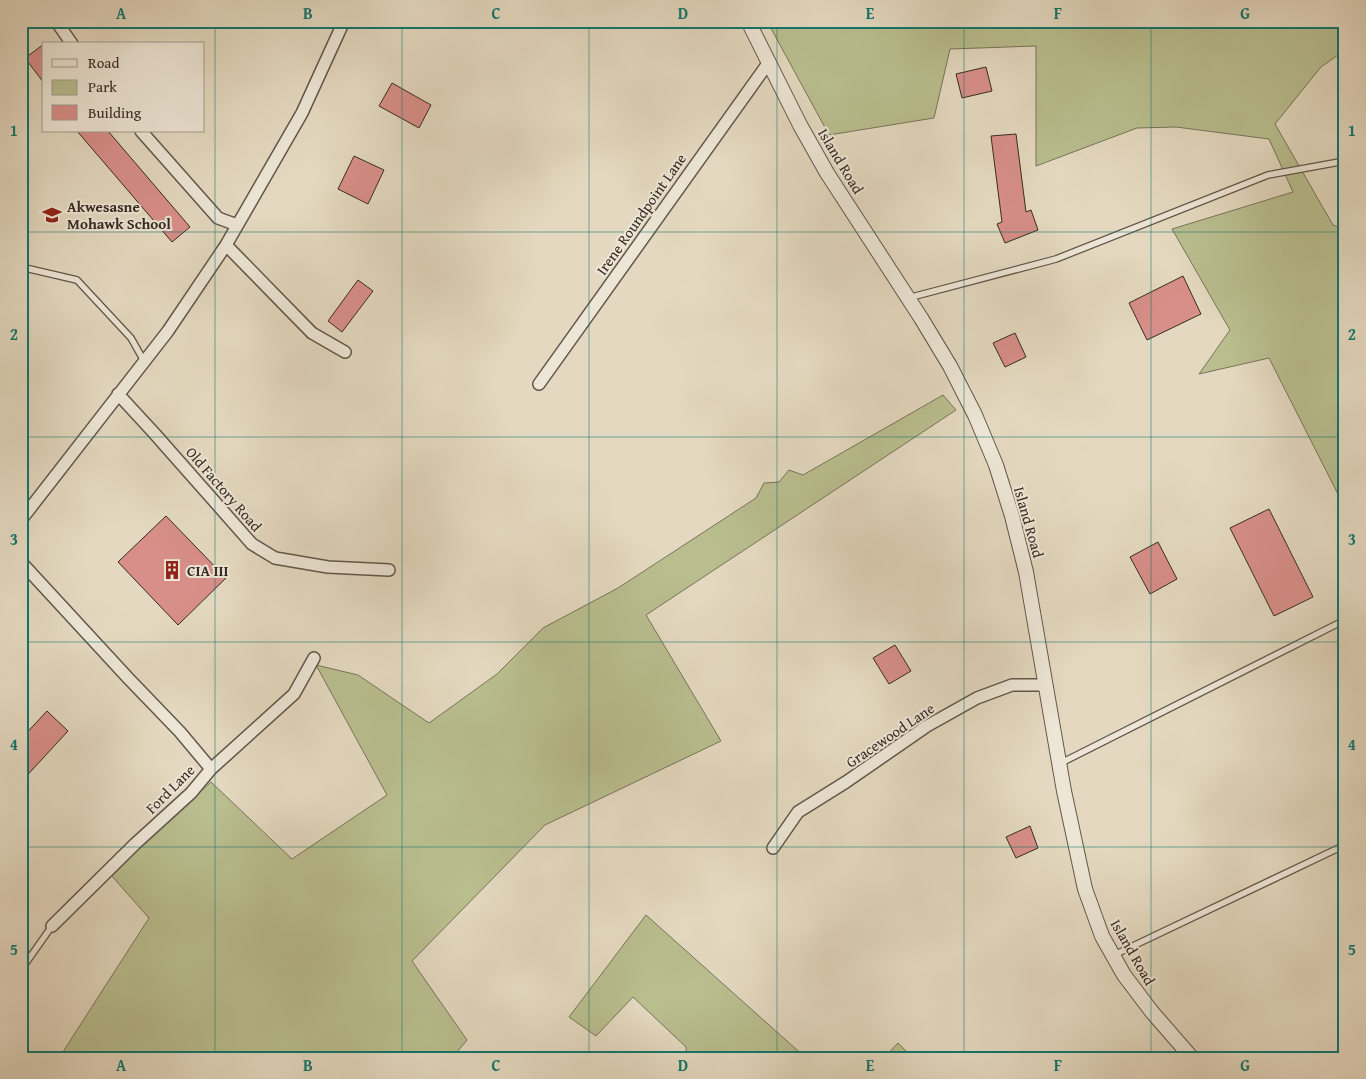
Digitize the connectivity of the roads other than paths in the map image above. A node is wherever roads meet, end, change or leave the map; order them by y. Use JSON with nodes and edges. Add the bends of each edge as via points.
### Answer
{"nodes":[{"id":1,"x":56,"y":21,"type":"edge"},
{"id":2,"x":344,"y":21,"type":"edge"},
{"id":3,"x":748,"y":21,"type":"edge"},
{"id":4,"x":71,"y":42,"type":"edge"},
{"id":5,"x":769,"y":62,"type":"junction"},
{"id":6,"x":142,"y":132,"type":"edge"},
{"id":7,"x":1345,"y":161,"type":"edge"},
{"id":8,"x":237,"y":225,"type":"junction"},
{"id":9,"x":226,"y":244,"type":"junction"},
{"id":10,"x":21,"y":268,"type":"edge"},
{"id":11,"x":908,"y":298,"type":"junction"},
{"id":12,"x":345,"y":352,"type":"dead end"},
{"id":13,"x":144,"y":361,"type":"junction"},
{"id":14,"x":539,"y":384,"type":"dead end"},
{"id":15,"x":118,"y":394,"type":"junction"},
{"id":16,"x":21,"y":520,"type":"edge"},
{"id":17,"x":21,"y":562,"type":"edge"},
{"id":18,"x":390,"y":570,"type":"dead end"},
{"id":19,"x":1345,"y":620,"type":"edge"},
{"id":20,"x":314,"y":658,"type":"dead end"},
{"id":21,"x":1045,"y":685,"type":"junction"},
{"id":22,"x":1060,"y":764,"type":"junction"},
{"id":23,"x":211,"y":769,"type":"junction"},
{"id":24,"x":1345,"y":845,"type":"edge"},
{"id":25,"x":773,"y":848,"type":"dead end"},
{"id":26,"x":52,"y":926,"type":"joint"},
{"id":27,"x":1113,"y":956,"type":"junction"},
{"id":28,"x":21,"y":970,"type":"edge"},
{"id":29,"x":1190,"y":1057,"type":"edge"}],
"edges":[{"from":1,"to":4,"type":"street"},
{"from":2,"to":8,"type":"street","via":[[302,113]]},
{"from":3,"to":5,"type":"street","name":"Island Road"},
{"from":5,"to":11,"type":"street","name":"Island Road","via":[[827,173]]},
{"from":5,"to":14,"type":"street","name":"Irene Roundpoint Lane"},
{"from":6,"to":8,"type":"street","via":[[218,218]]},
{"from":7,"to":11,"type":"lane","via":[[1268,174],[1056,259]]},
{"from":8,"to":9,"type":"street"},
{"from":9,"to":12,"type":"street","via":[[312,333]]},
{"from":9,"to":13,"type":"street"},
{"from":10,"to":13,"type":"lane","via":[[77,280],[132,338]]},
{"from":11,"to":21,"type":"street","name":"Island Road","via":[[950,366],[996,465],[1026,572]]},
{"from":13,"to":15,"type":"street"},
{"from":15,"to":16,"type":"street"},
{"from":15,"to":18,"type":"street","name":"Old Factory Road","via":[[252,544],[275,558],[328,567]]},
{"from":17,"to":23,"type":"street","name":"Ford Lane"},
{"from":19,"to":22,"type":"lane"},
{"from":20,"to":23,"type":"street","via":[[294,694]]},
{"from":21,"to":22,"type":"street","name":"Island Road"},
{"from":21,"to":25,"type":"street","name":"Gracewood Lane","via":[[1012,685],[977,698],[927,726],[798,812]]},
{"from":22,"to":27,"type":"street","name":"Island Road","via":[[1085,889]]},
{"from":23,"to":26,"type":"street","name":"Ford Lane"},
{"from":24,"to":27,"type":"lane"},
{"from":26,"to":28,"type":"lane","name":"Ford Lane"},
{"from":27,"to":29,"type":"street","name":"Island Road","via":[[1152,1012]]}]}
